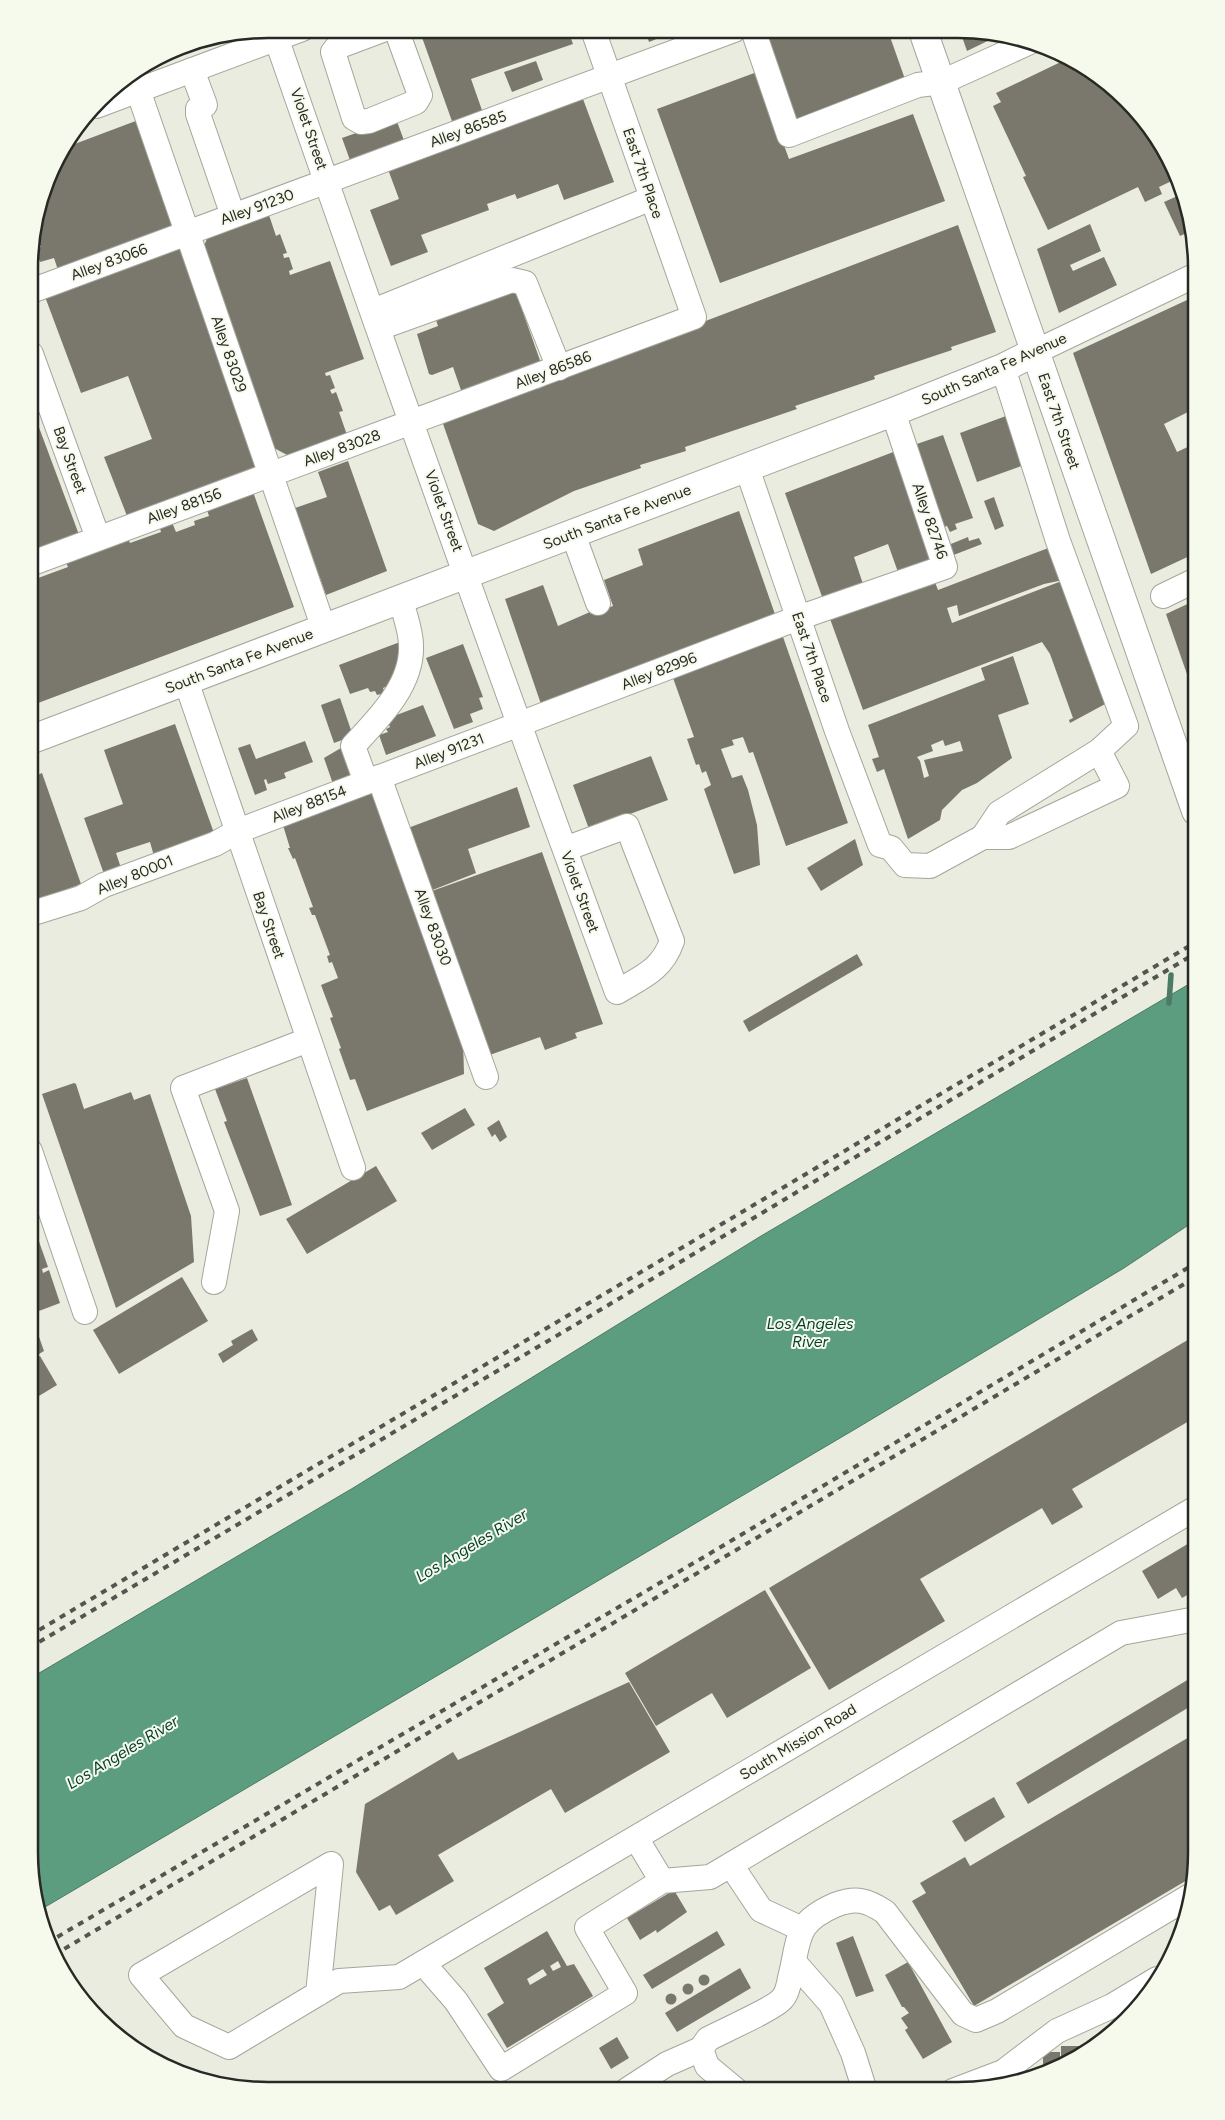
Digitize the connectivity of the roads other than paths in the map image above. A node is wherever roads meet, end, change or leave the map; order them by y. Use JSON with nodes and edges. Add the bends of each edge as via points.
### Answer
{"nodes":[{"id":1,"x":264,"y":38,"type":"edge"},
{"id":2,"x":277,"y":38,"type":"edge"},
{"id":3,"x":342,"y":38,"type":"edge"},
{"id":4,"x":399,"y":38,"type":"edge"},
{"id":5,"x":596,"y":38,"type":"edge"},
{"id":6,"x":713,"y":38,"type":"edge"},
{"id":7,"x":756,"y":38,"type":"edge"},
{"id":8,"x":926,"y":38,"type":"edge"},
{"id":9,"x":1021,"y":46,"type":"edge"},
{"id":10,"x":192,"y":70,"type":"junction"},
{"id":11,"x":610,"y":77,"type":"junction"},
{"id":12,"x":142,"y":82,"type":"edge"},
{"id":13,"x":942,"y":82,"type":"junction"},
{"id":14,"x":115,"y":96,"type":"edge"},
{"id":15,"x":327,"y":182,"type":"junction"},
{"id":16,"x":652,"y":198,"type":"junction"},
{"id":17,"x":229,"y":204,"type":"dead end"},
{"id":18,"x":187,"y":233,"type":"junction"},
{"id":19,"x":1188,"y":279,"type":"edge"},
{"id":20,"x":38,"y":288,"type":"edge"},
{"id":21,"x":694,"y":317,"type":"joint"},
{"id":22,"x":376,"y":320,"type":"junction"},
{"id":23,"x":1035,"y":352,"type":"junction"},
{"id":24,"x":559,"y":368,"type":"junction"},
{"id":25,"x":1003,"y":368,"type":"junction"},
{"id":26,"x":38,"y":373,"type":"edge"},
{"id":27,"x":893,"y":412,"type":"junction"},
{"id":28,"x":412,"y":423,"type":"junction"},
{"id":29,"x":747,"y":468,"type":"junction"},
{"id":30,"x":270,"y":474,"type":"junction"},
{"id":31,"x":573,"y":534,"type":"junction"},
{"id":32,"x":98,"y":538,"type":"junction"},
{"id":33,"x":38,"y":561,"type":"edge"},
{"id":34,"x":466,"y":574,"type":"junction"},
{"id":35,"x":1188,"y":584,"type":"edge"},
{"id":36,"x":1163,"y":596,"type":"dead end"},
{"id":37,"x":401,"y":599,"type":"junction"},
{"id":38,"x":598,"y":603,"type":"dead end"},
{"id":39,"x":798,"y":618,"type":"junction"},
{"id":40,"x":324,"y":629,"type":"junction"},
{"id":41,"x":186,"y":681,"type":"junction"},
{"id":42,"x":519,"y":724,"type":"junction"},
{"id":43,"x":38,"y":737,"type":"edge"},
{"id":44,"x":1099,"y":751,"type":"junction"},
{"id":45,"x":373,"y":780,"type":"junction"},
{"id":46,"x":1188,"y":788,"type":"edge"},
{"id":47,"x":238,"y":831,"type":"junction"},
{"id":48,"x":983,"y":837,"type":"junction"},
{"id":49,"x":564,"y":850,"type":"junction"},
{"id":50,"x":38,"y":911,"type":"edge"},
{"id":51,"x":308,"y":1040,"type":"junction"},
{"id":52,"x":486,"y":1077,"type":"dead end"},
{"id":53,"x":353,"y":1168,"type":"dead end"},
{"id":54,"x":38,"y":1174,"type":"edge"},
{"id":55,"x":214,"y":1282,"type":"dead end"},
{"id":56,"x":85,"y":1312,"type":"dead end"},
{"id":57,"x":1188,"y":1513,"type":"edge"},
{"id":58,"x":1188,"y":1620,"type":"edge"},
{"id":59,"x":636,"y":1838,"type":"junction"},
{"id":60,"x":731,"y":1865,"type":"junction"},
{"id":61,"x":662,"y":1881,"type":"junction"},
{"id":62,"x":1182,"y":1901,"type":"edge"},
{"id":63,"x":802,"y":1929,"type":"junction"},
{"id":64,"x":794,"y":1962,"type":"junction"},
{"id":65,"x":423,"y":1963,"type":"junction"},
{"id":66,"x":1144,"y":1986,"type":"edge"},
{"id":67,"x":318,"y":1994,"type":"junction"},
{"id":68,"x":701,"y":2050,"type":"junction"},
{"id":69,"x":639,"y":2082,"type":"edge"},
{"id":70,"x":726,"y":2082,"type":"edge"},
{"id":71,"x":862,"y":2082,"type":"edge"},
{"id":72,"x":977,"y":2082,"type":"edge"}],
"edges":[{"from":1,"to":10,"type":"street"},
{"from":2,"to":15,"type":"street","name":"Violet Street"},
{"from":3,"to":4,"type":"street","via":[[333,58],[354,118],[361,122],[416,102],[420,95]]},
{"from":5,"to":11,"type":"street","name":"East 7th Place"},
{"from":6,"to":11,"type":"street","name":"Alley 86585"},
{"from":7,"to":13,"type":"street","via":[[789,135],[918,85]]},
{"from":8,"to":13,"type":"main road","name":"East 7th Street"},
{"from":9,"to":13,"type":"street"},
{"from":10,"to":12,"type":"street"},
{"from":10,"to":17,"type":"street","via":[[205,105],[198,108],[198,114]]},
{"from":11,"to":15,"type":"street","name":"Alley 86585"},
{"from":11,"to":16,"type":"street","name":"East 7th Place"},
{"from":12,"to":14,"type":"street"},
{"from":12,"to":18,"type":"street","name":"Alley 83029"},
{"from":13,"to":23,"type":"main road","name":"East 7th Street"},
{"from":15,"to":18,"type":"street","name":"Alley 91230"},
{"from":15,"to":22,"type":"street","name":"Violet Street"},
{"from":16,"to":21,"type":"street","name":"East 7th Place"},
{"from":16,"to":22,"type":"street"},
{"from":18,"to":20,"type":"street","name":"Alley 83066"},
{"from":18,"to":30,"type":"street","name":"Alley 83029"},
{"from":19,"to":23,"type":"street","name":"South Santa Fe Avenue"},
{"from":21,"to":24,"type":"street","name":"Alley 86586"},
{"from":22,"to":24,"type":"street","via":[[512,280],[525,283]]},
{"from":22,"to":28,"type":"street","name":"Violet Street"},
{"from":23,"to":25,"type":"main road","name":"South Santa Fe Avenue"},
{"from":23,"to":46,"type":"main road","name":"East 7th Street"},
{"from":24,"to":28,"type":"street","name":"Alley 86586"},
{"from":25,"to":27,"type":"main road","name":"South Santa Fe Avenue"},
{"from":25,"to":44,"type":"street","via":[[1058,541],[1126,726]]},
{"from":26,"to":32,"type":"street","name":"Bay Street"},
{"from":27,"to":29,"type":"main road","name":"South Santa Fe Avenue"},
{"from":27,"to":39,"type":"street","name":"Alley 82746","via":[[945,567]]},
{"from":28,"to":30,"type":"street","name":"Alley 83028"},
{"from":28,"to":34,"type":"street","name":"Violet Street"},
{"from":29,"to":31,"type":"main road","name":"South Santa Fe Avenue"},
{"from":29,"to":39,"type":"street","name":"East 7th Place"},
{"from":30,"to":32,"type":"street","name":"Alley 88156"},
{"from":30,"to":40,"type":"street","name":"Alley 83029"},
{"from":31,"to":34,"type":"main road","name":"South Santa Fe Avenue"},
{"from":31,"to":38,"type":"street"},
{"from":32,"to":33,"type":"street","name":"Alley 88156"},
{"from":34,"to":37,"type":"main road","name":"South Santa Fe Avenue"},
{"from":34,"to":42,"type":"street","name":"Violet Street"},
{"from":35,"to":36,"type":"street"},
{"from":37,"to":40,"type":"main road","name":"South Santa Fe Avenue"},
{"from":37,"to":45,"type":"street","name":"Alley 83030","via":[[411,645],[407,672],[396,695],[353,746]]},
{"from":39,"to":42,"type":"street","name":"Alley 82996"},
{"from":39,"to":48,"type":"street","name":"East 7th Place","via":[[880,845],[891,848],[905,864],[930,866]]},
{"from":40,"to":41,"type":"main road","name":"South Santa Fe Avenue"},
{"from":41,"to":43,"type":"main road","name":"South Santa Fe Avenue"},
{"from":41,"to":47,"type":"street","name":"Bay Street"},
{"from":42,"to":45,"type":"street","name":"Alley 91231"},
{"from":42,"to":49,"type":"street","name":"Violet Street"},
{"from":44,"to":48,"type":"street","via":[[998,812]]},
{"from":44,"to":48,"type":"street","via":[[1117,786],[1010,837]]},
{"from":45,"to":47,"type":"street","name":"Alley 88154"},
{"from":45,"to":52,"type":"street","name":"Alley 83030"},
{"from":47,"to":50,"type":"street","name":"Alley 80001","via":[[215,844],[104,885],[81,898]]},
{"from":47,"to":51,"type":"street","name":"Bay Street"},
{"from":49,"to":49,"type":"street","name":"Violet Street","via":[[617,992],[659,966],[672,941],[626,826]]},
{"from":51,"to":53,"type":"street","name":"Bay Street"},
{"from":51,"to":55,"type":"street","via":[[183,1088],[227,1211]]},
{"from":54,"to":56,"type":"street"},
{"from":57,"to":59,"type":"street","name":"South Mission Road"},
{"from":58,"to":60,"type":"street","via":[[1121,1633]]},
{"from":59,"to":61,"type":"street"},
{"from":59,"to":65,"type":"street","name":"South Mission Road"},
{"from":60,"to":61,"type":"street","via":[[710,1877]]},
{"from":60,"to":63,"type":"street","via":[[760,1910]]},
{"from":61,"to":65,"type":"street","via":[[587,1928],[626,1993],[501,2069],[456,2001]]},
{"from":62,"to":63,"type":"street","via":[[997,2011],[976,2020],[963,2014],[885,1912],[867,1900],[850,1899],[834,1906],[811,1918]]},
{"from":63,"to":64,"type":"street"},
{"from":64,"to":68,"type":"street","via":[[782,2000],[708,2039]]},
{"from":64,"to":71,"type":"street","via":[[832,2004]]},
{"from":65,"to":67,"type":"street","name":"South Mission Road","via":[[399,1977],[339,1981]]},
{"from":66,"to":72,"type":"street","via":[[1112,2006],[1057,2031],[1003,2072]]},
{"from":67,"to":67,"type":"street","via":[[229,2047],[184,2026],[141,1976],[331,1864]]},
{"from":68,"to":69,"type":"street","via":[[667,2064]]},
{"from":68,"to":70,"type":"street","via":[[707,2066]]}]}
